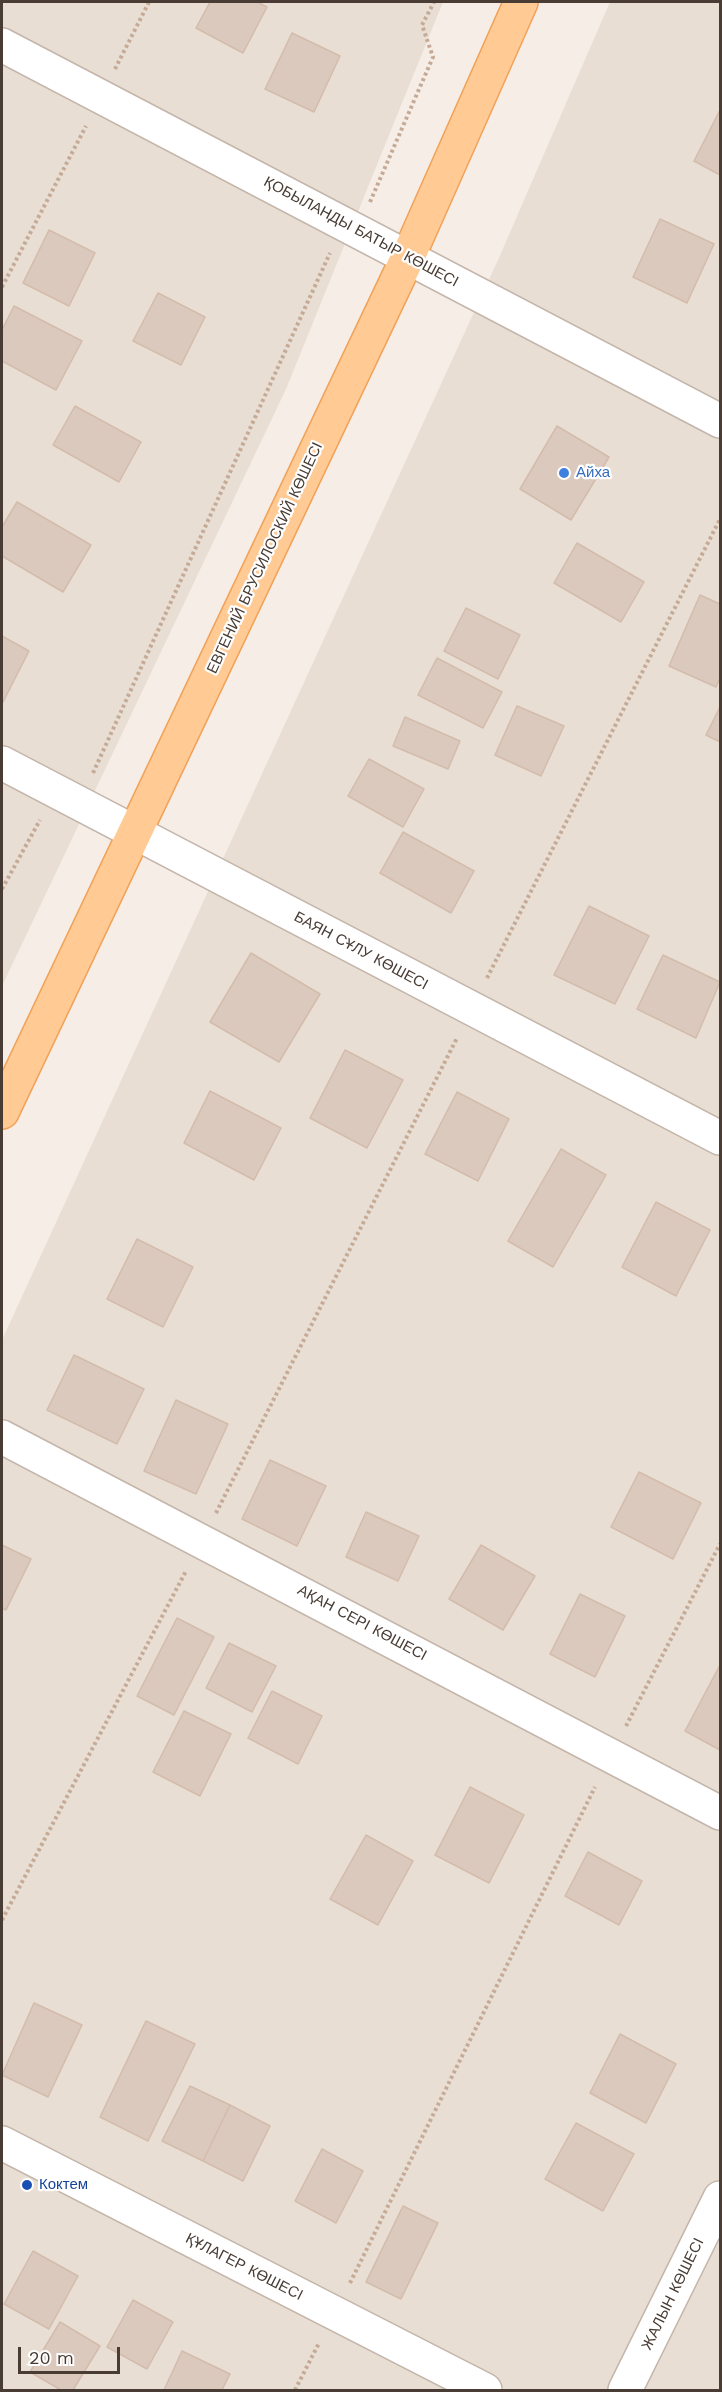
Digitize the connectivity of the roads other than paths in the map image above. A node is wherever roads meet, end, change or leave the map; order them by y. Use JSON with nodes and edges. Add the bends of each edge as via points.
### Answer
{"nodes":[{"id":1,"x":521,"y":2,"type":"edge"},
{"id":2,"x":2,"y":45,"type":"edge"},
{"id":3,"x":408,"y":257,"type":"junction"},
{"id":4,"x":720,"y":421,"type":"edge"},
{"id":5,"x":2,"y":763,"type":"edge"},
{"id":6,"x":135,"y":832,"type":"junction"},
{"id":7,"x":2,"y":1112,"type":"edge"},
{"id":8,"x":720,"y":1138,"type":"edge"},
{"id":9,"x":2,"y":1437,"type":"edge"},
{"id":10,"x":720,"y":1813,"type":"edge"},
{"id":11,"x":2,"y":2143,"type":"edge"},
{"id":12,"x":720,"y":2198,"type":"edge"},
{"id":13,"x":485,"y":2391,"type":"edge"},
{"id":14,"x":625,"y":2391,"type":"edge"}],
"edges":[{"from":1,"to":3,"type":"main road","name":"ЕВГЕНИЙ БРУСИЛОСКИЙ КӨШЕСІ"},
{"from":2,"to":3,"type":"street","name":"ҚОБЫЛАНДЫ БАТЫР КӨШЕСІ"},
{"from":3,"to":4,"type":"street","name":"ҚОБЫЛАНДЫ БАТЫР КӨШЕСІ"},
{"from":3,"to":6,"type":"main road","name":"ЕВГЕНИЙ БРУСИЛОСКИЙ КӨШЕСІ"},
{"from":5,"to":6,"type":"street","name":"БАЯН СҰЛУ КӨШЕСІ"},
{"from":6,"to":7,"type":"main road","name":"ЕВГЕНИЙ БРУСИЛОСКИЙ КӨШЕСІ"},
{"from":6,"to":8,"type":"street","name":"БАЯН СҰЛУ КӨШЕСІ"},
{"from":9,"to":10,"type":"street","name":"АҚАН СЕРІ КӨШЕСІ","via":[[612,1753]]},
{"from":11,"to":13,"type":"street","name":"ҚҰЛАГЕР КӨШЕСІ"},
{"from":12,"to":14,"type":"street","name":"ЖАЛЫН КӨШЕСІ"}]}
